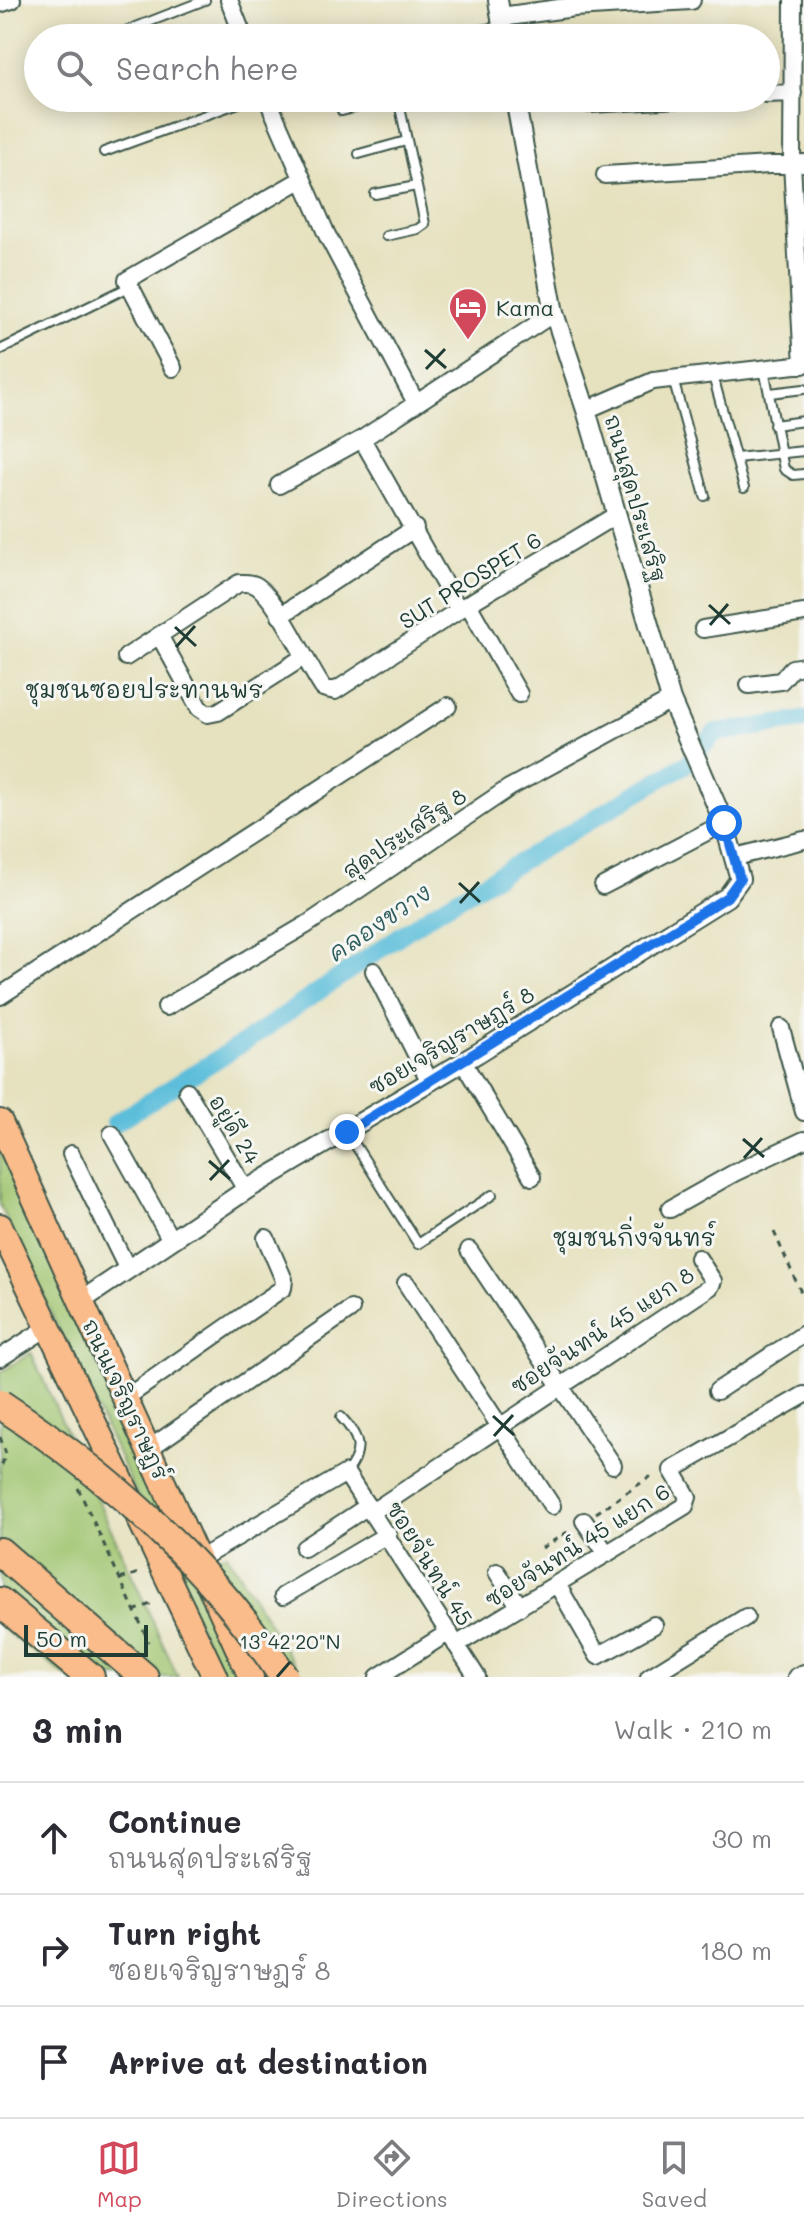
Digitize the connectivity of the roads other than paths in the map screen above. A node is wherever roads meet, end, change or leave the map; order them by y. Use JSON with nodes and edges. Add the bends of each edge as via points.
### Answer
{"nodes":[{"id":1,"x":12,"y":0,"type":"edge"},
{"id":2,"x":205,"y":0,"type":"edge"},
{"id":3,"x":229,"y":0,"type":"edge"},
{"id":4,"x":691,"y":0,"type":"edge"},
{"id":5,"x":793,"y":0,"type":"edge"},
{"id":6,"x":662,"y":1,"type":"edge"},
{"id":7,"x":616,"y":2,"type":"edge"},
{"id":8,"x":0,"y":4,"type":"edge"},
{"id":9,"x":501,"y":20,"type":"edge"},
{"id":10,"x":144,"y":24,"type":"edge"},
{"id":11,"x":238,"y":24,"type":"edge"},
{"id":12,"x":796,"y":99,"type":"edge"},
{"id":13,"x":214,"y":112,"type":"edge"},
{"id":14,"x":273,"y":112,"type":"edge"},
{"id":15,"x":399,"y":112,"type":"edge"},
{"id":16,"x":518,"y":112,"type":"edge"},
{"id":17,"x":406,"y":141,"type":"junction"},
{"id":18,"x":104,"y":152,"type":"dead end"},
{"id":19,"x":359,"y":154,"type":"dead end"},
{"id":20,"x":798,"y":163,"type":"edge"},
{"id":21,"x":605,"y":175,"type":"dead end"},
{"id":22,"x":302,"y":179,"type":"junction"},
{"id":23,"x":416,"y":186,"type":"junction"},
{"id":24,"x":375,"y":194,"type":"dead end"},
{"id":25,"x":800,"y":228,"type":"edge"},
{"id":26,"x":386,"y":236,"type":"dead end"},
{"id":27,"x":129,"y":287,"type":"junction"},
{"id":28,"x":554,"y":313,"type":"junction"},
{"id":29,"x":0,"y":350,"type":"edge"},
{"id":30,"x":803,"y":364,"type":"edge"},
{"id":31,"x":173,"y":368,"type":"dead end"},
{"id":32,"x":763,"y":368,"type":"junction"},
{"id":33,"x":713,"y":376,"type":"junction"},
{"id":34,"x":672,"y":378,"type":"junction"},
{"id":35,"x":804,"y":389,"type":"edge"},
{"id":36,"x":770,"y":393,"type":"junction"},
{"id":37,"x":416,"y":403,"type":"junction"},
{"id":38,"x":586,"y":410,"type":"junction"},
{"id":39,"x":804,"y":421,"type":"edge"},
{"id":40,"x":774,"y":425,"type":"junction"},
{"id":41,"x":362,"y":439,"type":"junction"},
{"id":42,"x":804,"y":451,"type":"edge"},
{"id":43,"x":781,"y":453,"type":"junction"},
{"id":44,"x":736,"y":458,"type":"junction"},
{"id":45,"x":804,"y":474,"type":"edge"},
{"id":46,"x":279,"y":485,"type":"dead end"},
{"id":47,"x":744,"y":488,"type":"dead end"},
{"id":48,"x":705,"y":496,"type":"dead end"},
{"id":49,"x":616,"y":515,"type":"junction"},
{"id":50,"x":415,"y":528,"type":"junction"},
{"id":51,"x":464,"y":607,"type":"junction"},
{"id":52,"x":804,"y":613,"type":"edge"},
{"id":53,"x":280,"y":616,"type":"junction"},
{"id":54,"x":703,"y":629,"type":"dead end"},
{"id":55,"x":159,"y":635,"type":"junction"},
{"id":56,"x":126,"y":657,"type":"dead end"},
{"id":57,"x":302,"y":658,"type":"junction"},
{"id":58,"x":804,"y":666,"type":"edge"},
{"id":59,"x":749,"y":685,"type":"dead end"},
{"id":60,"x":519,"y":694,"type":"dead end"},
{"id":61,"x":671,"y":700,"type":"junction"},
{"id":62,"x":448,"y":706,"type":"dead end"},
{"id":63,"x":724,"y":823,"type":"junction"},
{"id":64,"x":804,"y":840,"type":"edge"},
{"id":65,"x":735,"y":857,"type":"junction"},
{"id":66,"x":603,"y":886,"type":"dead end"},
{"id":67,"x":727,"y":897,"type":"joint"},
{"id":68,"x":374,"y":971,"type":"dead end"},
{"id":69,"x":0,"y":996,"type":"edge"},
{"id":70,"x":166,"y":1007,"type":"dead end"},
{"id":71,"x":781,"y":1028,"type":"dead end"},
{"id":72,"x":463,"y":1062,"type":"junction"},
{"id":73,"x":430,"y":1082,"type":"junction"},
{"id":74,"x":187,"y":1091,"type":"dead end"},
{"id":75,"x":804,"y":1112,"type":"edge"},
{"id":76,"x":0,"y":1122,"type":"edge"},
{"id":77,"x":347,"y":1132,"type":"junction"},
{"id":78,"x":112,"y":1134,"type":"dead end"},
{"id":79,"x":804,"y":1140,"type":"edge"},
{"id":80,"x":71,"y":1154,"type":"dead end"},
{"id":81,"x":532,"y":1177,"type":"dead end"},
{"id":82,"x":246,"y":1190,"type":"junction"},
{"id":83,"x":492,"y":1195,"type":"dead end"},
{"id":84,"x":670,"y":1209,"type":"dead end"},
{"id":85,"x":0,"y":1226,"type":"edge"},
{"id":86,"x":266,"y":1238,"type":"dead end"},
{"id":87,"x":171,"y":1240,"type":"junction"},
{"id":88,"x":469,"y":1250,"type":"dead end"},
{"id":89,"x":698,"y":1258,"type":"dead end"},
{"id":90,"x":128,"y":1270,"type":"junction"},
{"id":91,"x":406,"y":1283,"type":"dead end"},
{"id":92,"x":81,"y":1301,"type":"junction"},
{"id":93,"x":351,"y":1309,"type":"dead end"},
{"id":94,"x":50,"y":1326,"type":"junction"},
{"id":95,"x":804,"y":1334,"type":"edge"},
{"id":96,"x":0,"y":1358,"type":"edge"},
{"id":97,"x":560,"y":1385,"type":"junction"},
{"id":98,"x":717,"y":1391,"type":"dead end"},
{"id":99,"x":804,"y":1395,"type":"edge"},
{"id":100,"x":127,"y":1397,"type":"junction"},
{"id":101,"x":0,"y":1404,"type":"edge"},
{"id":102,"x":341,"y":1417,"type":"dead end"},
{"id":103,"x":497,"y":1425,"type":"junction"},
{"id":104,"x":150,"y":1448,"type":"junction"},
{"id":105,"x":613,"y":1465,"type":"dead end"},
{"id":106,"x":346,"y":1473,"type":"junction"},
{"id":107,"x":552,"y":1506,"type":"dead end"},
{"id":108,"x":370,"y":1509,"type":"junction"},
{"id":109,"x":584,"y":1521,"type":"road end"},
{"id":110,"x":388,"y":1534,"type":"junction"},
{"id":111,"x":304,"y":1548,"type":"dead end"},
{"id":112,"x":0,"y":1552,"type":"edge"},
{"id":113,"x":607,"y":1554,"type":"junction"},
{"id":114,"x":198,"y":1560,"type":"junction"},
{"id":115,"x":497,"y":1572,"type":"dead end"},
{"id":116,"x":557,"y":1584,"type":"junction"},
{"id":117,"x":283,"y":1596,"type":"dead end"},
{"id":118,"x":0,"y":1602,"type":"edge"},
{"id":119,"x":520,"y":1607,"type":"junction"},
{"id":120,"x":746,"y":1617,"type":"dead end"},
{"id":121,"x":654,"y":1625,"type":"dead end"},
{"id":122,"x":452,"y":1639,"type":"junction"},
{"id":123,"x":90,"y":1677,"type":"edge"},
{"id":124,"x":144,"y":1677,"type":"edge"},
{"id":125,"x":215,"y":1677,"type":"edge"},
{"id":126,"x":251,"y":1677,"type":"edge"},
{"id":127,"x":284,"y":1677,"type":"edge"},
{"id":128,"x":378,"y":1677,"type":"edge"},
{"id":129,"x":477,"y":1677,"type":"edge"},
{"id":130,"x":649,"y":1677,"type":"edge"}],
"edges":[{"from":1,"to":8,"type":"street"},
{"from":2,"to":10,"type":"lane"},
{"from":3,"to":11,"type":"street"},
{"from":4,"to":6,"type":"street"},
{"from":5,"to":12,"type":"street"},
{"from":6,"to":7,"type":"street"},
{"from":7,"to":9,"type":"street"},
{"from":12,"to":20,"type":"street"},
{"from":13,"to":18,"type":"lane"},
{"from":14,"to":22,"type":"street"},
{"from":15,"to":17,"type":"lane"},
{"from":16,"to":28,"type":"street","name":"ถนนสุดประเสริฐ"},
{"from":17,"to":19,"type":"lane"},
{"from":17,"to":23,"type":"lane"},
{"from":20,"to":21,"type":"street"},
{"from":20,"to":25,"type":"street"},
{"from":22,"to":27,"type":"street","via":[[132,275]]},
{"from":22,"to":37,"type":"street"},
{"from":23,"to":24,"type":"lane"},
{"from":23,"to":26,"type":"lane","via":[[425,224]]},
{"from":25,"to":30,"type":"street"},
{"from":27,"to":29,"type":"lane"},
{"from":27,"to":31,"type":"street"},
{"from":28,"to":37,"type":"street"},
{"from":28,"to":38,"type":"street","name":"ถนนสุดประเสริฐ"},
{"from":30,"to":32,"type":"street"},
{"from":32,"to":33,"type":"street"},
{"from":32,"to":36,"type":"lane"},
{"from":33,"to":34,"type":"street"},
{"from":33,"to":44,"type":"lane"},
{"from":34,"to":38,"type":"street"},
{"from":34,"to":48,"type":"lane"},
{"from":35,"to":36,"type":"lane"},
{"from":36,"to":40,"type":"lane"},
{"from":37,"to":41,"type":"street"},
{"from":38,"to":49,"type":"street","name":"ถนนสุดประเสริฐ"},
{"from":39,"to":40,"type":"lane"},
{"from":40,"to":43,"type":"lane"},
{"from":41,"to":46,"type":"street"},
{"from":41,"to":50,"type":"street"},
{"from":42,"to":43,"type":"lane"},
{"from":43,"to":44,"type":"lane"},
{"from":43,"to":45,"type":"lane","via":[[788,473]]},
{"from":44,"to":47,"type":"lane"},
{"from":49,"to":51,"type":"street","name":"SUT PROSPET 6"},
{"from":49,"to":61,"type":"street","name":"ถนนสุดประเสริฐ"},
{"from":50,"to":51,"type":"street"},
{"from":50,"to":53,"type":"street"},
{"from":51,"to":57,"type":"street","name":"SUT PROSPET 6","via":[[335,691],[323,688]]},
{"from":51,"to":60,"type":"street"},
{"from":52,"to":54,"type":"street"},
{"from":53,"to":55,"type":"street","via":[[259,587],[239,583]]},
{"from":53,"to":57,"type":"street"},
{"from":55,"to":56,"type":"street"},
{"from":55,"to":57,"type":"street","via":[[199,708],[208,714]]},
{"from":58,"to":59,"type":"street","via":[[792,668],[781,681]]},
{"from":61,"to":63,"type":"street","name":"ถนนสุดประเสริฐ"},
{"from":61,"to":70,"type":"street","name":"สุดประเสริฐ 8","via":[[509,788],[306,925]]},
{"from":62,"to":69,"type":"street"},
{"from":63,"to":65,"type":"street","name":"ถนนสุดประเสริฐ"},
{"from":63,"to":66,"type":"street"},
{"from":64,"to":65,"type":"street"},
{"from":65,"to":67,"type":"street","name":"ถนนสุดประเสริฐ","via":[[740,879]]},
{"from":67,"to":72,"type":"street","name":"ซอยเจริญราษฎร์ 8"},
{"from":68,"to":73,"type":"street"},
{"from":71,"to":75,"type":"street"},
{"from":72,"to":73,"type":"street","name":"ซอยเจริญราษฎร์ 8"},
{"from":72,"to":81,"type":"street"},
{"from":73,"to":77,"type":"street","name":"ซอยเจริญราษฎร์ 8"},
{"from":74,"to":82,"type":"street","name":"อยู่ดี 24"},
{"from":76,"to":92,"type":"main road","name":"ถนนเจริญราษฎร์"},
{"from":77,"to":82,"type":"street","name":"ซอยเจริญราษฎร์ 8"},
{"from":77,"to":83,"type":"lane","via":[[418,1244]]},
{"from":78,"to":87,"type":"street"},
{"from":79,"to":84,"type":"street"},
{"from":80,"to":90,"type":"street"},
{"from":82,"to":87,"type":"street","name":"ซอยเจริญราษฎร์ 8"},
{"from":85,"to":94,"type":"main road","name":"ถนนเจริญราษฎร์"},
{"from":86,"to":100,"type":"street","via":[[283,1288]]},
{"from":87,"to":90,"type":"street","name":"ซอยเจริญราษฎร์ 8"},
{"from":88,"to":97,"type":"street"},
{"from":89,"to":97,"type":"street","name":"ซอยจันทน์ 45 แยก 8","via":[[713,1281],[710,1287]]},
{"from":90,"to":92,"type":"street","name":"ซอยเจริญราษฎร์ 8"},
{"from":91,"to":103,"type":"street"},
{"from":92,"to":100,"type":"main road","name":"ถนนเจริญราษฎร์"},
{"from":93,"to":104,"type":"street"},
{"from":94,"to":96,"type":"street"},
{"from":94,"to":125,"type":"main road","name":"ถนนเจริญราษฎร์"},
{"from":95,"to":98,"type":"street"},
{"from":97,"to":103,"type":"street","name":"ซอยจันทน์ 45 แยก 8"},
{"from":97,"to":105,"type":"street"},
{"from":99,"to":113,"type":"street","name":"ซอยจันทน์ 45 แยก 6","via":[[672,1470],[688,1503]]},
{"from":100,"to":104,"type":"main road","name":"ถนนเจริญราษฎร์"},
{"from":101,"to":127,"type":"highway","bridge":true,"via":[[81,1459],[155,1523]]},
{"from":102,"to":106,"type":"lane","via":[[360,1446]]},
{"from":103,"to":107,"type":"street"},
{"from":103,"to":108,"type":"street","name":"ซอยจันทน์ 45 แยก 8"},
{"from":104,"to":114,"type":"main road","name":"ถนนเจริญราษฎร์"},
{"from":106,"to":108,"type":"street","name":"ซอยจันทน์ 45"},
{"from":106,"to":114,"type":"street"},
{"from":108,"to":110,"type":"street","name":"ซอยจันทน์ 45"},
{"from":108,"to":111,"type":"street","name":"ซอยจันทน์ 45 แยก 8"},
{"from":109,"to":113,"type":"street"},
{"from":110,"to":117,"type":"street"},
{"from":110,"to":122,"type":"street","name":"ซอยจันทน์ 45"},
{"from":112,"to":124,"type":"highway"},
{"from":113,"to":116,"type":"street","name":"ซอยจันทน์ 45 แยก 6"},
{"from":114,"to":126,"type":"main road","name":"ถนนเจริญราษฎร์"},
{"from":115,"to":119,"type":"street"},
{"from":116,"to":119,"type":"street","name":"ซอยจันทน์ 45 แยก 6"},
{"from":116,"to":121,"type":"street","via":[[598,1656]]},
{"from":118,"to":123,"type":"highway"},
{"from":119,"to":122,"type":"street","name":"ซอยจันทน์ 45 แยก 6"},
{"from":120,"to":130,"type":"street"},
{"from":122,"to":128,"type":"street","name":"ซอยจันทน์ 45 แยก 6"},
{"from":122,"to":129,"type":"street","name":"ซอยจันทน์ 45"}]}
